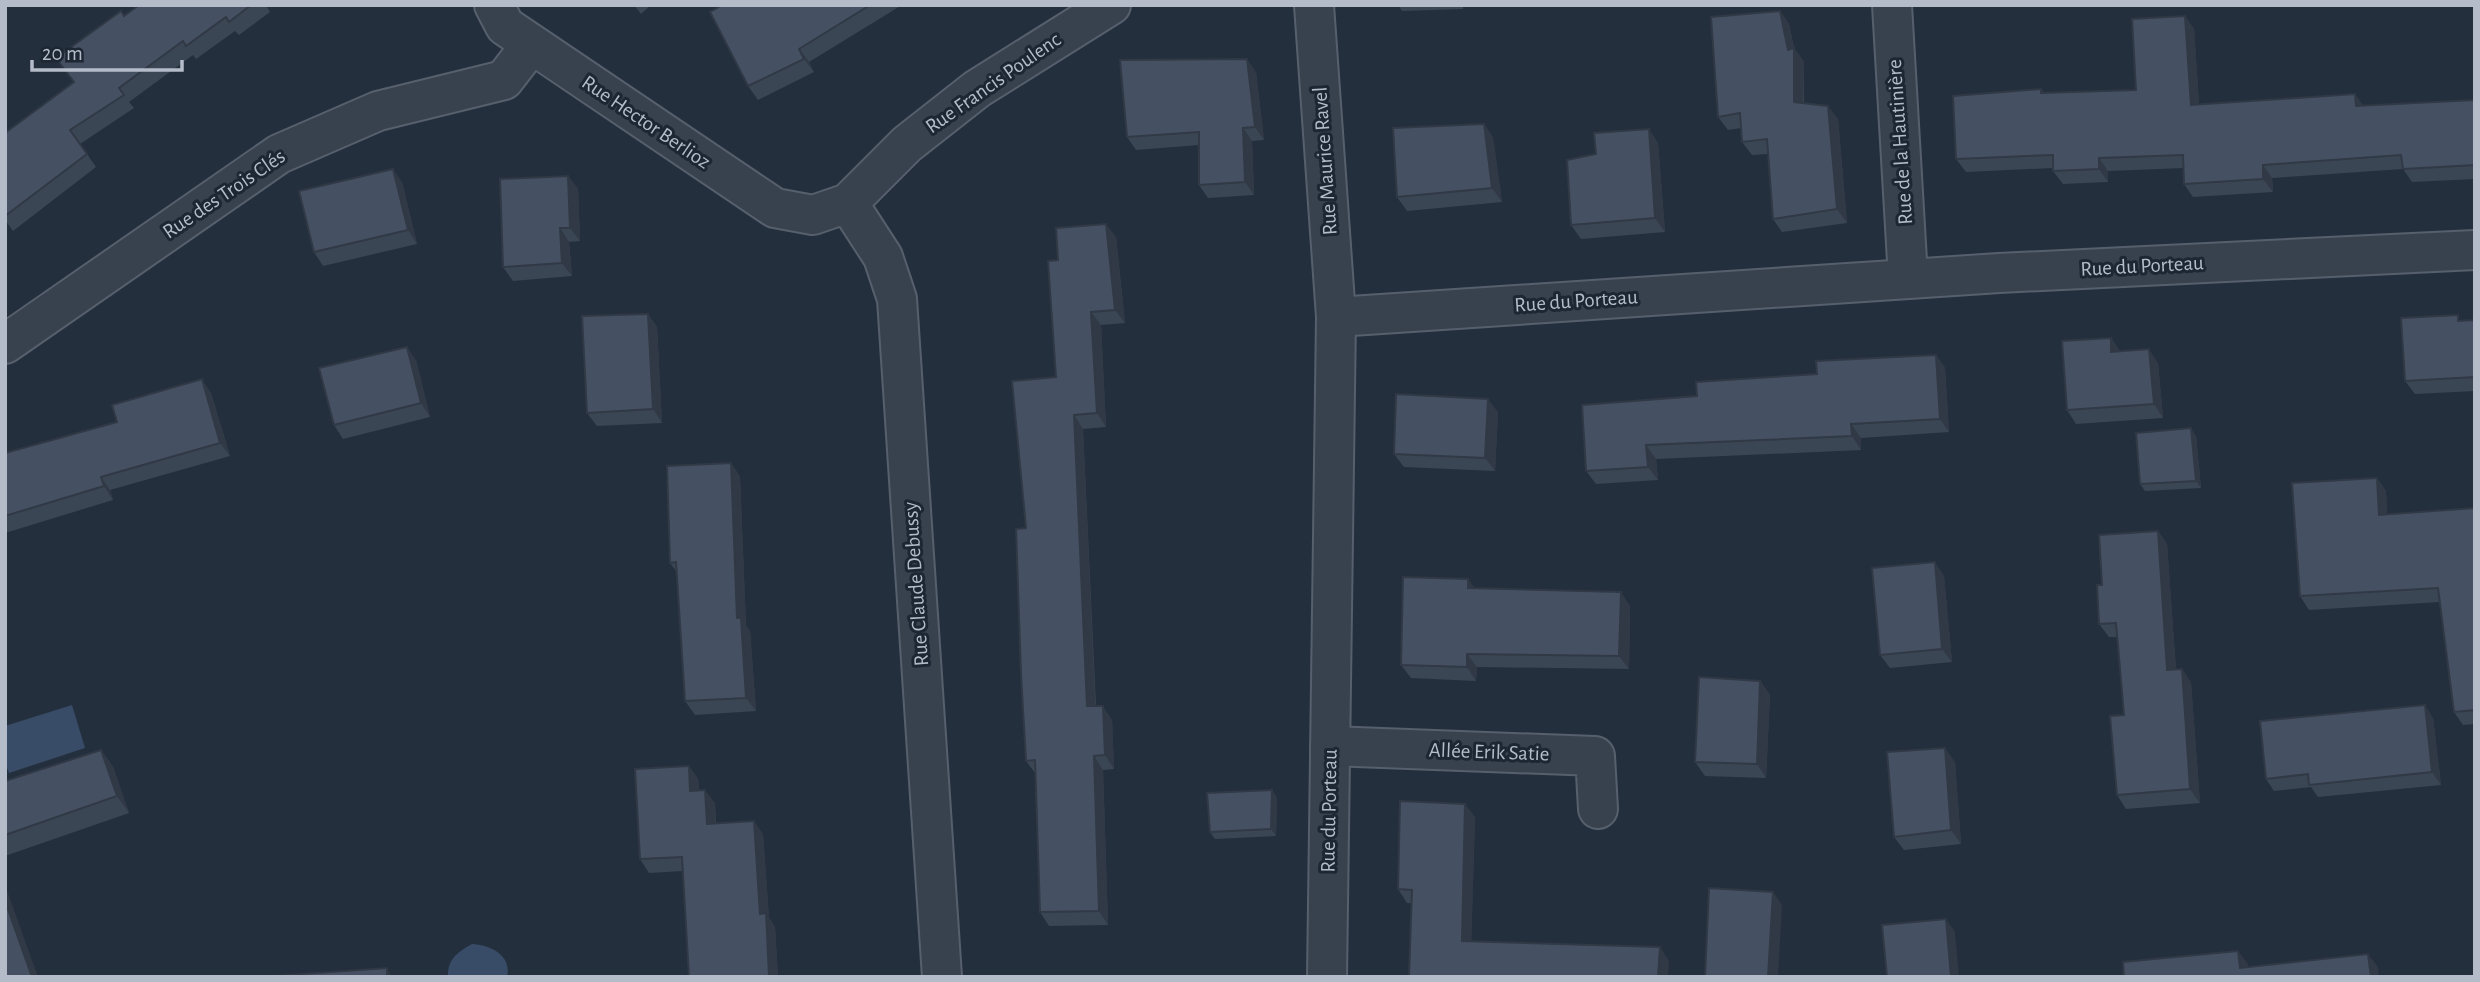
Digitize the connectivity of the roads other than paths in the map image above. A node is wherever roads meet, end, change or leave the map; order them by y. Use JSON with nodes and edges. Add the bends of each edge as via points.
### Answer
{"nodes":[{"id":1,"x":494,"y":5,"type":"edge"},
{"id":2,"x":1111,"y":5,"type":"edge"},
{"id":3,"x":1314,"y":5,"type":"edge"},
{"id":4,"x":1892,"y":5,"type":"edge"},
{"id":5,"x":531,"y":45,"type":"junction"},
{"id":6,"x":831,"y":209,"type":"junction"},
{"id":7,"x":2475,"y":250,"type":"edge"},
{"id":8,"x":1908,"y":278,"type":"junction"},
{"id":9,"x":1336,"y":317,"type":"junction"},
{"id":10,"x":5,"y":344,"type":"edge"},
{"id":11,"x":1330,"y":746,"type":"junction"},
{"id":12,"x":1598,"y":809,"type":"dead end"},
{"id":13,"x":942,"y":977,"type":"edge"},
{"id":14,"x":1327,"y":977,"type":"edge"}],
"edges":[{"from":1,"to":5,"type":"street","name":"Rue Hector Berlioz","via":[[505,26]]},
{"from":2,"to":6,"type":"street","name":"Rue Francis Poulenc","via":[[977,89]]},
{"from":3,"to":9,"type":"street","name":"Rue Maurice Ravel"},
{"from":4,"to":8,"type":"street","name":"Rue de la Hautinière"},
{"from":5,"to":6,"type":"street","name":"Rue Hector Berlioz","via":[[775,208]]},
{"from":5,"to":10,"type":"street","name":"Rue des Trois Clés","via":[[504,80],[378,111],[279,154]]},
{"from":6,"to":13,"type":"street","name":"Rue Claude Debussy","via":[[883,257],[897,299]]},
{"from":7,"to":8,"type":"street","name":"Rue du Porteau"},
{"from":8,"to":9,"type":"street","name":"Rue du Porteau"},
{"from":9,"to":11,"type":"street","name":"Rue du Porteau"},
{"from":11,"to":12,"type":"street","name":"Allée Erik Satie","via":[[1595,756]]},
{"from":11,"to":14,"type":"street","name":"Rue du Porteau"}]}
